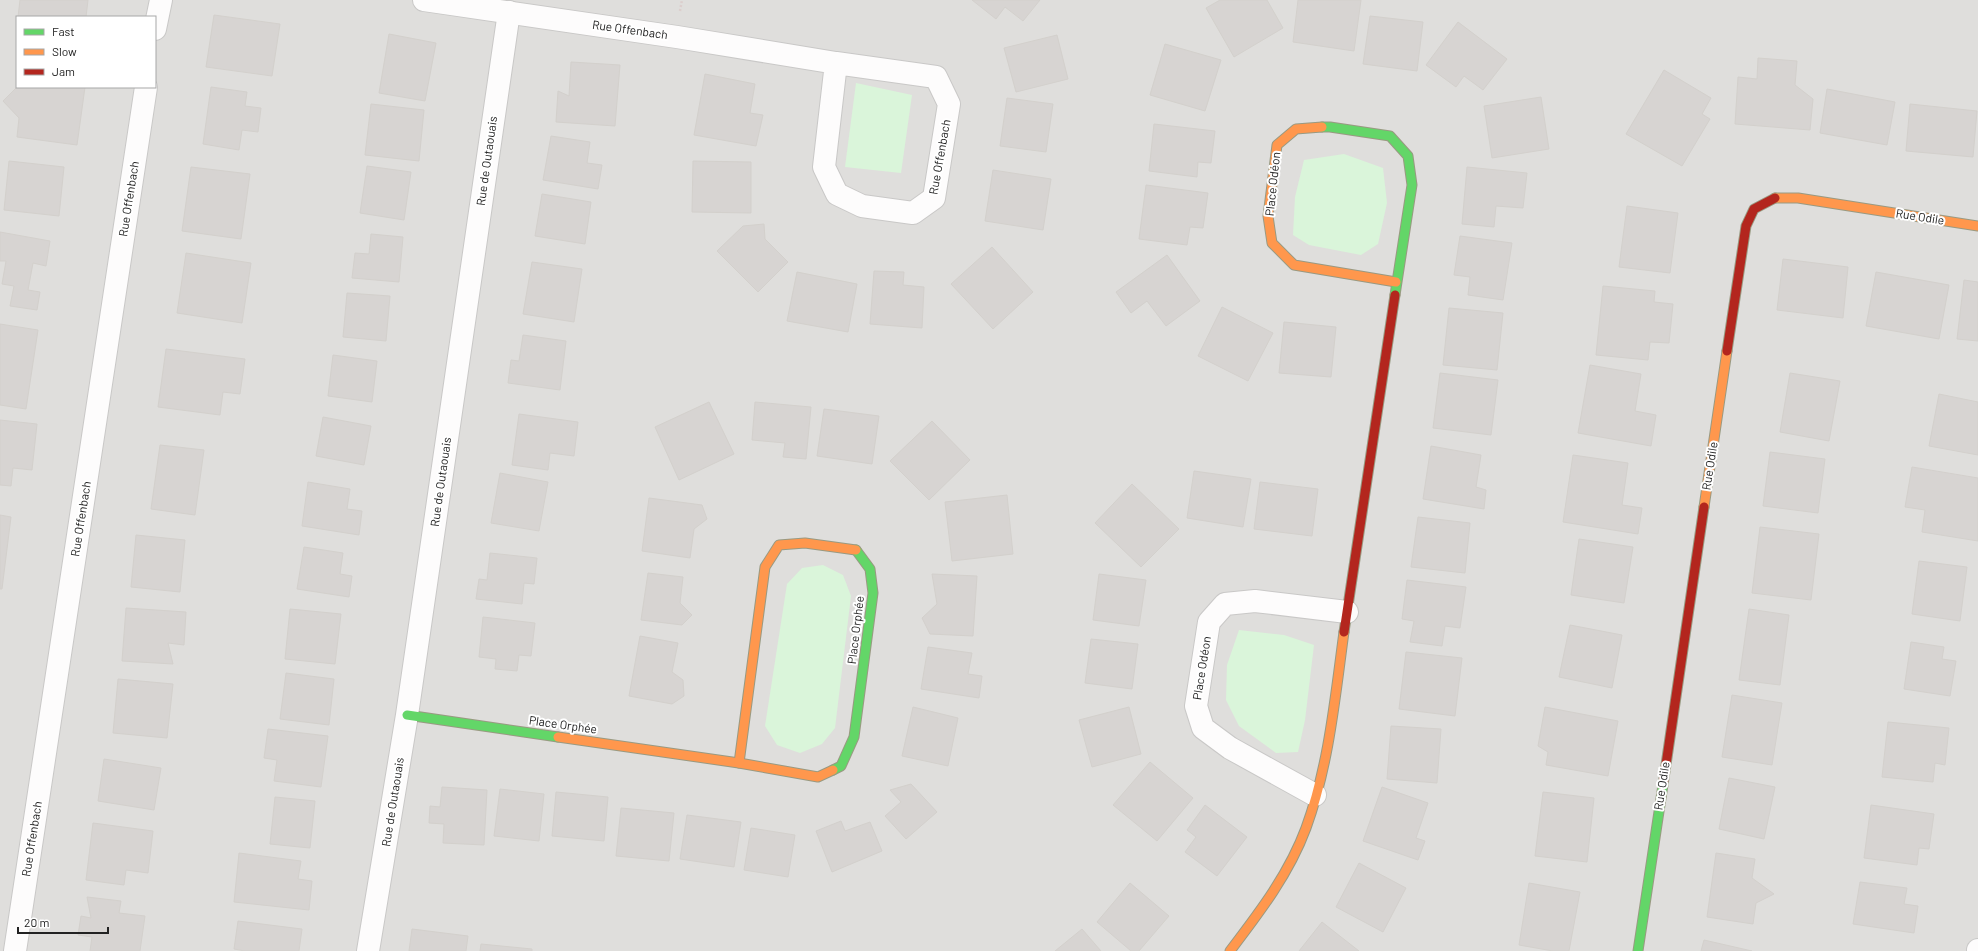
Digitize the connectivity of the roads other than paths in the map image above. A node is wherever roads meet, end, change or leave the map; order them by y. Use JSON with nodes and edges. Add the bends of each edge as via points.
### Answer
{"nodes":[{"id":1,"x":161,"y":0,"type":"edge"},
{"id":2,"x":424,"y":0,"type":"edge"},
{"id":3,"x":509,"y":12,"type":"junction"},
{"id":4,"x":156,"y":24,"type":"edge"},
{"id":5,"x":836,"y":63,"type":"junction"},
{"id":6,"x":146,"y":88,"type":"edge"},
{"id":7,"x":1978,"y":226,"type":"edge"},
{"id":8,"x":1396,"y":282,"type":"junction"},
{"id":9,"x":1347,"y":612,"type":"junction"},
{"id":10,"x":407,"y":715,"type":"junction"},
{"id":11,"x":739,"y":763,"type":"junction"},
{"id":12,"x":1315,"y":795,"type":"junction"},
{"id":13,"x":15,"y":951,"type":"edge"},
{"id":14,"x":368,"y":951,"type":"edge"},
{"id":15,"x":1230,"y":951,"type":"edge"},
{"id":16,"x":1638,"y":951,"type":"edge"}],
"edges":[{"from":1,"to":4,"type":"street"},
{"from":2,"to":3,"type":"street","name":"Rue Offenbach"},
{"from":3,"to":5,"type":"street","name":"Rue Offenbach"},
{"from":3,"to":10,"type":"street","name":"Rue de Outaouais"},
{"from":5,"to":5,"type":"street","name":"Rue Offenbach","via":[[936,77],[949,104],[934,198],[913,213],[862,206],[837,194],[824,167]]},
{"from":6,"to":13,"type":"street","name":"Rue Offenbach"},
{"from":7,"to":16,"type":"street","name":"Rue Odile","via":[[1798,198],[1774,198],[1754,209],[1746,226]]},
{"from":8,"to":8,"type":"street","name":"Place Odéon","via":[[1412,185],[1408,156],[1390,136],[1330,127],[1296,129],[1277,145],[1268,216],[1272,243],[1294,265]]},
{"from":8,"to":9,"type":"street","name":"Place Odéon"},
{"from":9,"to":12,"type":"street","name":"Place Odéon","via":[[1328,750]]},
{"from":9,"to":12,"type":"street","name":"Place Odéon","via":[[1255,600],[1225,604],[1209,622],[1196,706],[1203,728],[1230,748]]},
{"from":10,"to":11,"type":"street","name":"Place Orphée"},
{"from":10,"to":14,"type":"street","name":"Rue de Outaouais"},
{"from":11,"to":11,"type":"street","name":"Place Orphée","via":[[818,777],[841,766],[854,737],[873,593],[870,570],[856,550],[805,543],[779,545],[765,567]]},
{"from":12,"to":15,"type":"street","name":"Place Odéon","via":[[1306,828],[1288,867],[1262,909]]}]}
